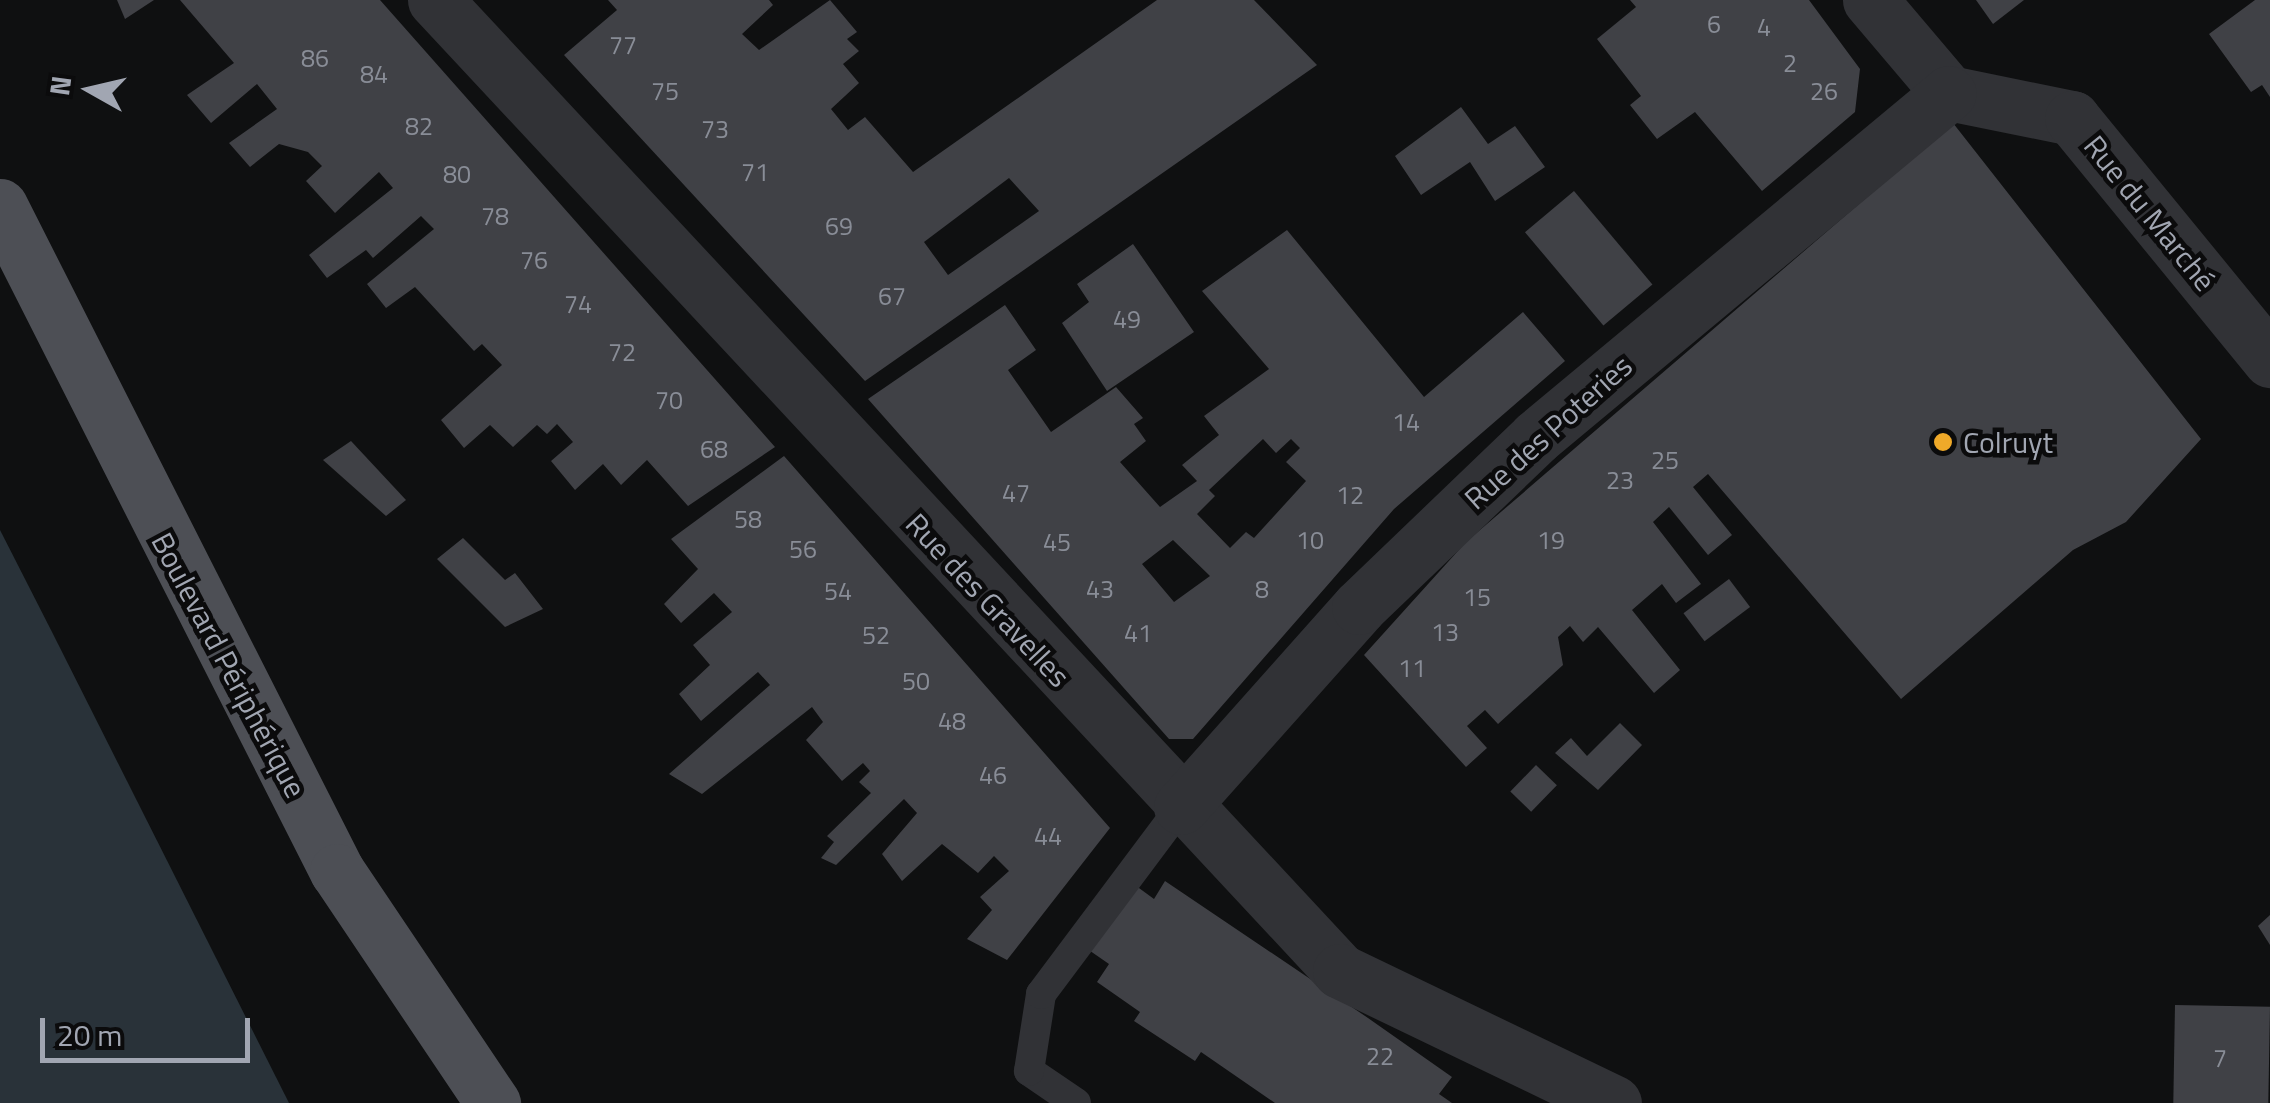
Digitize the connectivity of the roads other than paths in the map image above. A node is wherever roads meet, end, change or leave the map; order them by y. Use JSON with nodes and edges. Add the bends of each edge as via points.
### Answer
{"nodes":[{"id":1,"x":434,"y":0,"type":"edge"},
{"id":2,"x":1870,"y":0,"type":"edge"},
{"id":3,"x":1948,"y":93,"type":"junction"},
{"id":4,"x":0,"y":206,"type":"edge"},
{"id":5,"x":2270,"y":360,"type":"edge"},
{"id":6,"x":1180,"y":807,"type":"junction"},
{"id":7,"x":338,"y":871,"type":"junction"},
{"id":8,"x":460,"y":1103,"type":"edge"},
{"id":9,"x":494,"y":1103,"type":"edge"},
{"id":10,"x":1076,"y":1103,"type":"edge"},
{"id":11,"x":1614,"y":1103,"type":"edge"}],
"edges":[{"from":1,"to":6,"type":"street","name":"Rue des Gravelles"},
{"from":2,"to":3,"type":"street"},
{"from":3,"to":5,"type":"street","name":"Rue du Marché","via":[[2072,118]]},
{"from":3,"to":6,"type":"street","name":"Rue des Poteries","via":[[1536,437],[1359,606]]},
{"from":4,"to":7,"type":"main road","name":"Boulevard Périphérique"},
{"from":6,"to":10,"type":"lane","via":[[1041,994],[1029,1070]]},
{"from":6,"to":11,"type":"street","name":"Rue des Gravelles","via":[[1340,971]]},
{"from":7,"to":8,"type":"main road"},
{"from":7,"to":9,"type":"main road","name":"Boulevard Périphérique"}]}
